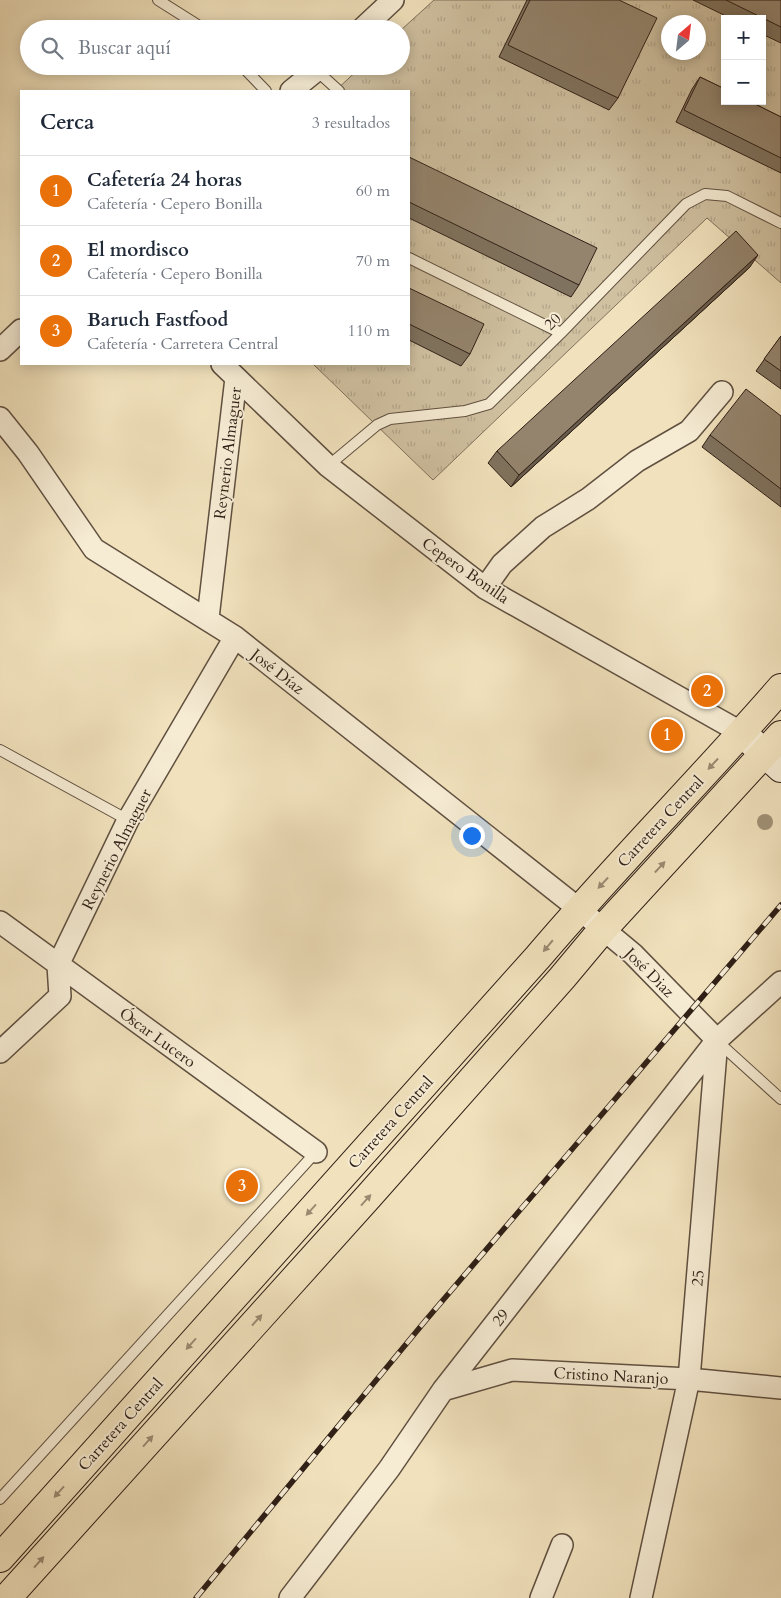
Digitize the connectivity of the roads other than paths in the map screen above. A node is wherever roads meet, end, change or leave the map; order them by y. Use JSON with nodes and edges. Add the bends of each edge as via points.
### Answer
{"nodes":[{"id":1,"x":158,"y":0,"type":"edge"},
{"id":2,"x":393,"y":0,"type":"edge"},
{"id":3,"x":190,"y":20,"type":"edge"},
{"id":4,"x":372,"y":20,"type":"edge"},
{"id":5,"x":251,"y":75,"type":"edge"},
{"id":6,"x":311,"y":75,"type":"edge"},
{"id":7,"x":326,"y":75,"type":"edge"},
{"id":8,"x":265,"y":90,"type":"edge"},
{"id":9,"x":292,"y":90,"type":"edge"},
{"id":10,"x":338,"y":90,"type":"edge"},
{"id":11,"x":781,"y":223,"type":"edge"},
{"id":12,"x":410,"y":258,"type":"edge"},
{"id":13,"x":20,"y":331,"type":"edge"},
{"id":14,"x":561,"y":333,"type":"junction"},
{"id":15,"x":0,"y":350,"type":"edge"},
{"id":16,"x":229,"y":371,"type":"edge"},
{"id":17,"x":722,"y":392,"type":"dead end"},
{"id":18,"x":0,"y":418,"type":"edge"},
{"id":19,"x":328,"y":466,"type":"junction"},
{"id":20,"x":485,"y":588,"type":"junction"},
{"id":21,"x":208,"y":618,"type":"junction"},
{"id":22,"x":235,"y":637,"type":"junction"},
{"id":23,"x":781,"y":688,"type":"edge"},
{"id":24,"x":742,"y":733,"type":"junction"},
{"id":25,"x":0,"y":750,"type":"edge"},
{"id":26,"x":776,"y":752,"type":"edge"},
{"id":27,"x":128,"y":820,"type":"junction"},
{"id":28,"x":579,"y":909,"type":"junction"},
{"id":29,"x":0,"y":922,"type":"edge"},
{"id":30,"x":603,"y":929,"type":"junction"},
{"id":31,"x":58,"y":964,"type":"junction"},
{"id":32,"x":781,"y":982,"type":"edge"},
{"id":33,"x":717,"y":1040,"type":"junction"},
{"id":34,"x":0,"y":1052,"type":"edge"},
{"id":35,"x":781,"y":1099,"type":"edge"},
{"id":36,"x":316,"y":1152,"type":"joint"},
{"id":37,"x":689,"y":1378,"type":"junction"},
{"id":38,"x":781,"y":1388,"type":"edge"},
{"id":39,"x":443,"y":1390,"type":"junction"},
{"id":40,"x":0,"y":1499,"type":"edge"},
{"id":41,"x":562,"y":1545,"type":"dead end"},
{"id":42,"x":0,"y":1558,"type":"edge"},
{"id":43,"x":7,"y":1598,"type":"edge"},
{"id":44,"x":290,"y":1598,"type":"edge"},
{"id":45,"x":541,"y":1598,"type":"edge"},
{"id":46,"x":641,"y":1598,"type":"edge"}],
"edges":[{"from":1,"to":3,"type":"lane"},
{"from":2,"to":4,"type":"street"},
{"from":5,"to":8,"type":"lane"},
{"from":6,"to":9,"type":"street"},
{"from":7,"to":10,"type":"lane"},
{"from":11,"to":14,"type":"lane","name":"20","via":[[727,196],[705,194],[686,204]]},
{"from":12,"to":14,"type":"lane"},
{"from":13,"to":15,"type":"street"},
{"from":14,"to":19,"type":"lane","name":"20","via":[[488,404],[465,411],[390,419]]},
{"from":16,"to":19,"type":"street","name":"Cepero Bonilla"},
{"from":16,"to":21,"type":"street","name":"Reynerio Almaguer"},
{"from":17,"to":20,"type":"street","via":[[689,431],[638,461],[543,527],[502,564]]},
{"from":18,"to":21,"type":"street","name":"José Díaz","via":[[94,549]]},
{"from":19,"to":20,"type":"street","name":"Cepero Bonilla"},
{"from":20,"to":24,"type":"street","name":"Cepero Bonilla"},
{"from":21,"to":22,"type":"street","name":"José Díaz"},
{"from":22,"to":27,"type":"street","name":"Reynerio Almaguer"},
{"from":22,"to":28,"type":"street","name":"José Díaz"},
{"from":23,"to":24,"type":"main road","name":"Carretera Central"},
{"from":24,"to":26,"type":"street"},
{"from":24,"to":28,"type":"main road","name":"Carretera Central","one_way":true},
{"from":25,"to":27,"type":"lane"},
{"from":30,"to":26,"type":"main road","name":"Carretera Central","one_way":true},
{"from":27,"to":31,"type":"street","name":"Reynerio Almaguer"},
{"from":28,"to":30,"type":"street","name":"José Diaz"},
{"from":28,"to":42,"type":"main road","name":"Carretera Central","one_way":true},
{"from":29,"to":31,"type":"street","name":"Óscar Lucero"},
{"from":30,"to":33,"type":"street","name":"José Diaz","via":[[633,954]]},
{"from":43,"to":30,"type":"main road","name":"Carretera Central","one_way":true,"via":[[375,1189]]},
{"from":31,"to":34,"type":"street","name":"Reynerio Almaguer","via":[[60,996]]},
{"from":31,"to":36,"type":"street","name":"Óscar Lucero"},
{"from":32,"to":33,"type":"street"},
{"from":33,"to":35,"type":"lane"},
{"from":33,"to":37,"type":"street","name":"25"},
{"from":33,"to":39,"type":"street","name":"29"},
{"from":36,"to":40,"type":"lane"},
{"from":37,"to":38,"type":"street","name":"Cristino Naranjo"},
{"from":37,"to":39,"type":"street","name":"Cristino Naranjo","via":[[512,1370]]},
{"from":37,"to":46,"type":"street","name":"25"},
{"from":39,"to":44,"type":"street","name":"29","via":[[390,1469]]},
{"from":41,"to":45,"type":"street"}]}
